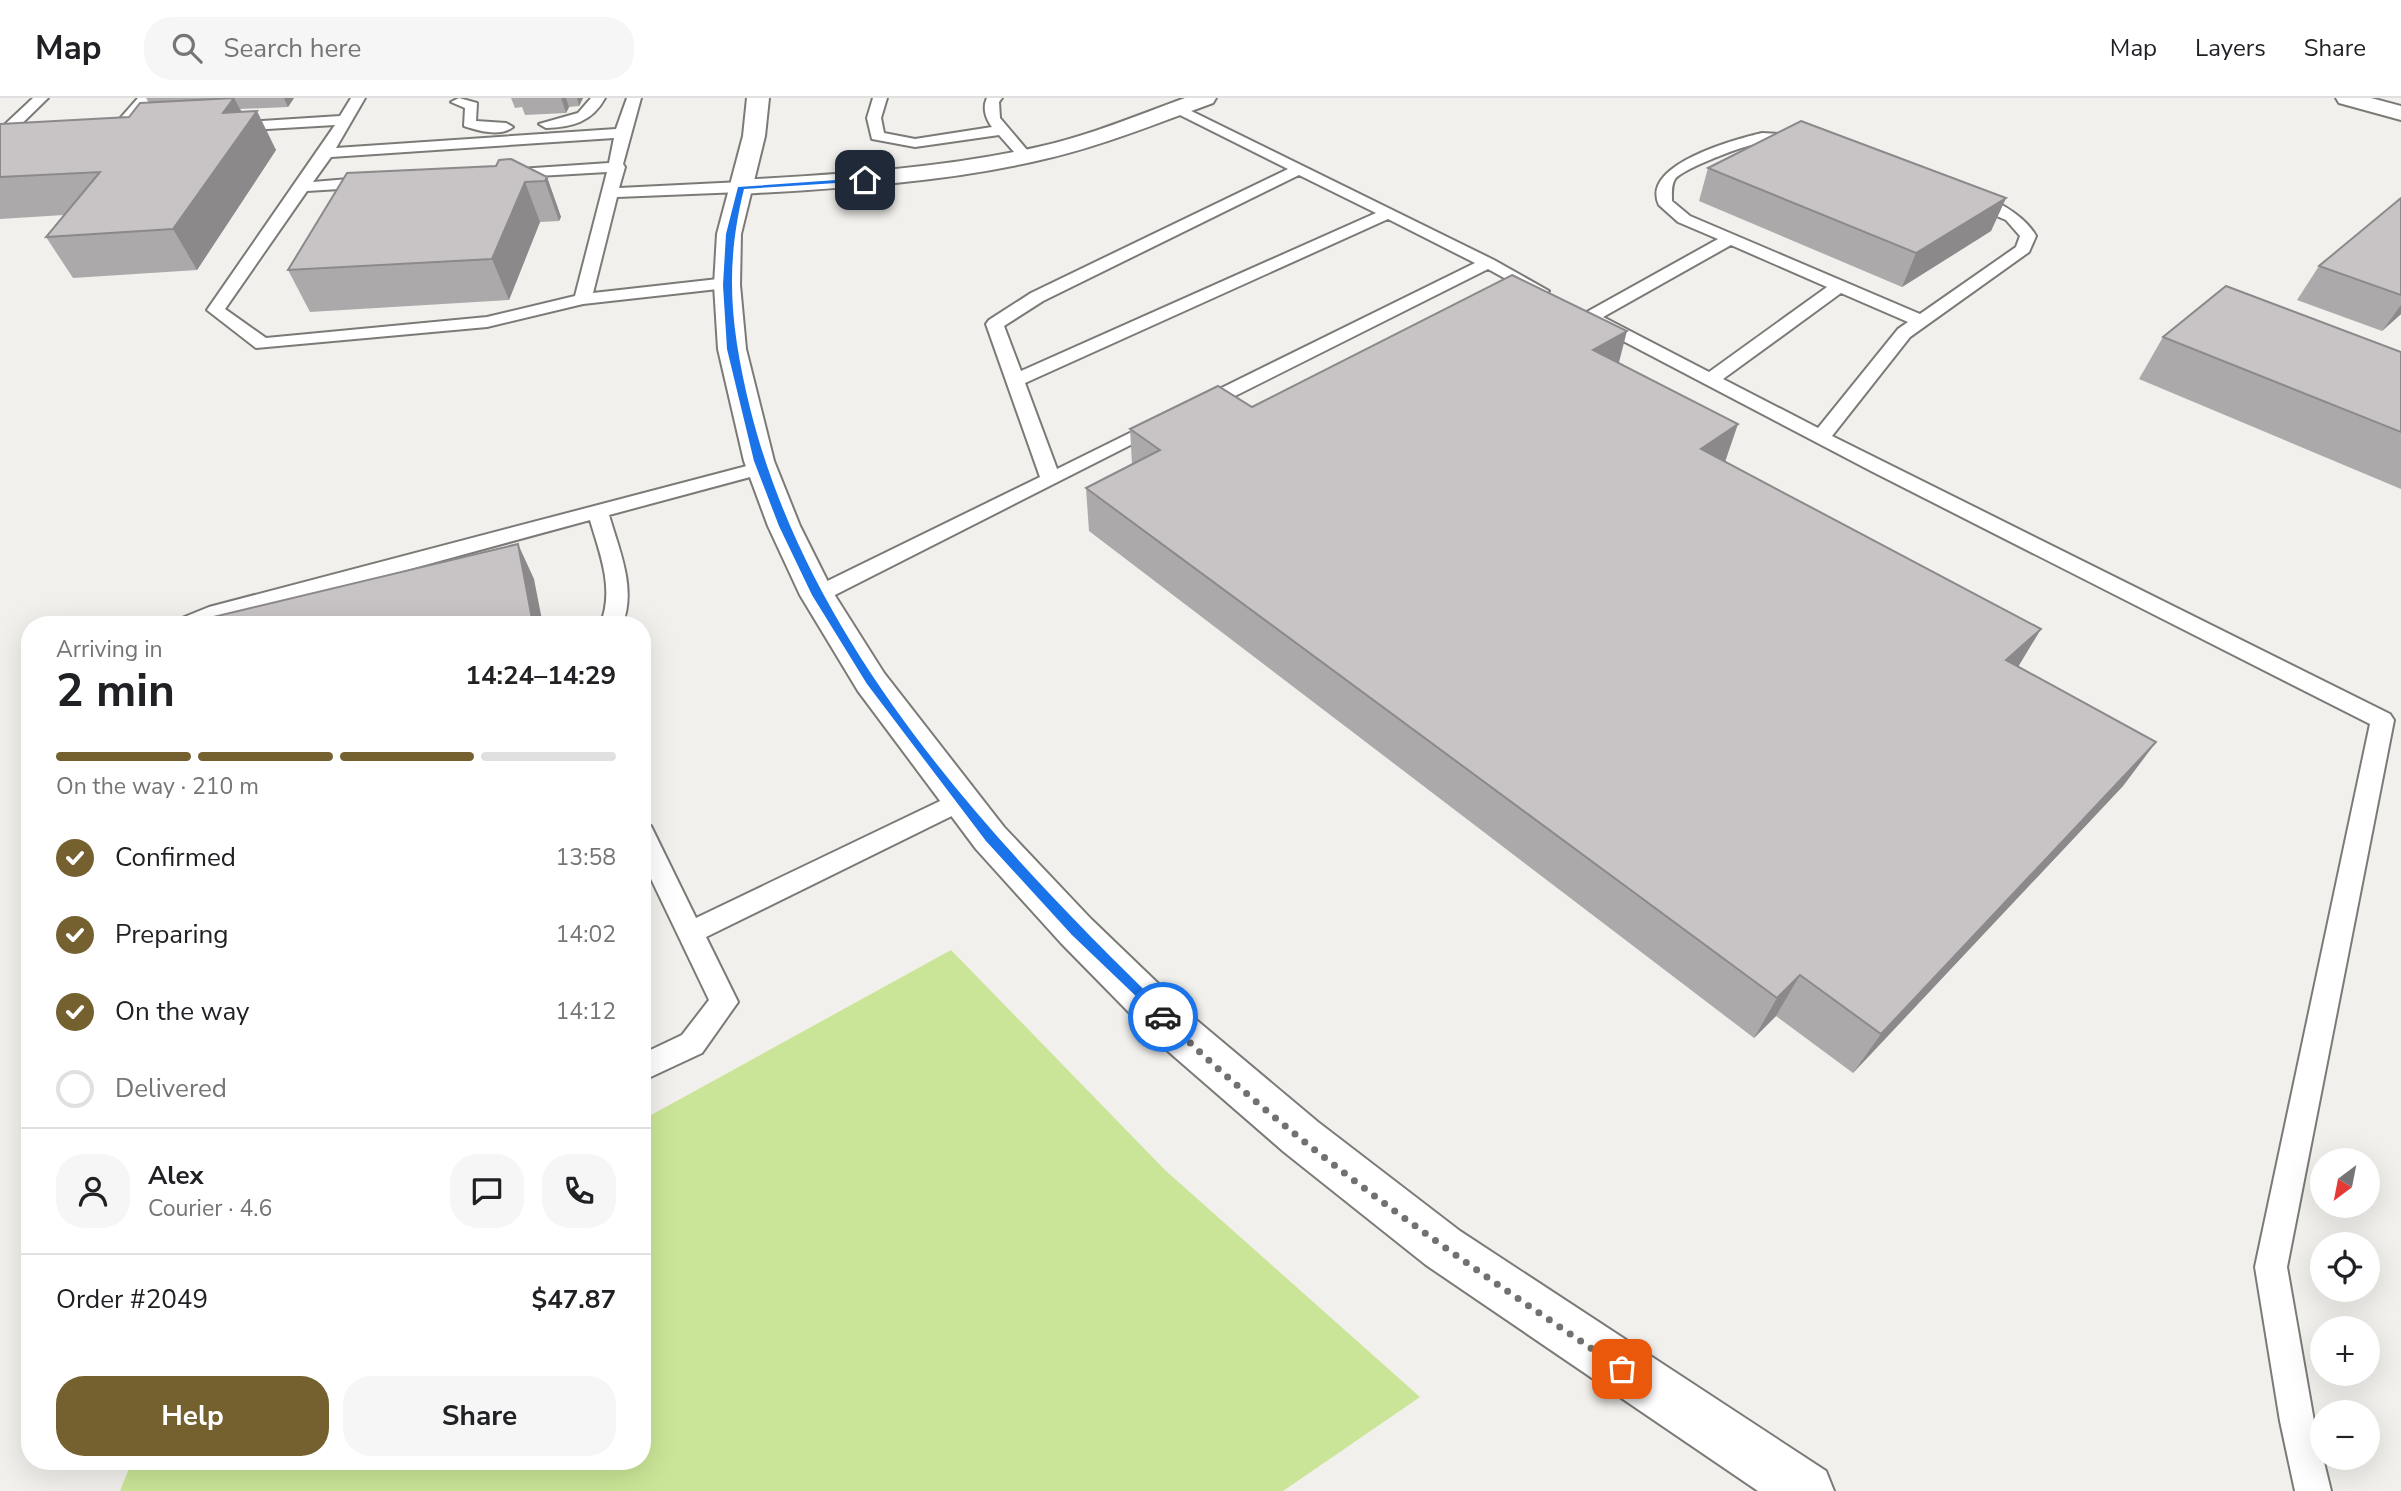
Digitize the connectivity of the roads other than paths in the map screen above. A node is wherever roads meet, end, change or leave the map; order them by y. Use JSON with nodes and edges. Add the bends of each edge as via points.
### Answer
{"nodes":[{"id":1,"x":41,"y":98,"type":"edge"},
{"id":2,"x":145,"y":98,"type":"edge"},
{"id":3,"x":358,"y":98,"type":"edge"},
{"id":4,"x":598,"y":98,"type":"edge"},
{"id":5,"x":634,"y":98,"type":"edge"},
{"id":6,"x":758,"y":98,"type":"edge"},
{"id":7,"x":880,"y":98,"type":"edge"},
{"id":8,"x":995,"y":98,"type":"edge"},
{"id":9,"x":1205,"y":98,"type":"edge"},
{"id":10,"x":2347,"y":98,"type":"edge"},
{"id":11,"x":1177,"y":108,"type":"junction"},
{"id":12,"x":455,"y":110,"type":"edge"},
{"id":13,"x":2401,"y":113,"type":"edge"},
{"id":14,"x":345,"y":120,"type":"junction"},
{"id":15,"x":209,"y":128,"type":"edge"},
{"id":16,"x":1002,"y":130,"type":"junction"},
{"id":17,"x":141,"y":132,"type":"edge"},
{"id":18,"x":622,"y":133,"type":"junction"},
{"id":19,"x":4,"y":142,"type":"edge"},
{"id":20,"x":1820,"y":143,"type":"edge"},
{"id":21,"x":446,"y":144,"type":"junction"},
{"id":22,"x":326,"y":153,"type":"junction"},
{"id":23,"x":1026,"y":156,"type":"junction"},
{"id":24,"x":618,"y":167,"type":"junction"},
{"id":25,"x":1297,"y":170,"type":"junction"},
{"id":26,"x":481,"y":175,"type":"edge"},
{"id":27,"x":385,"y":181,"type":"edge"},
{"id":28,"x":303,"y":187,"type":"junction"},
{"id":29,"x":741,"y":187,"type":"junction"},
{"id":30,"x":610,"y":193,"type":"junction"},
{"id":31,"x":1958,"y":196,"type":"edge"},
{"id":32,"x":1387,"y":214,"type":"junction"},
{"id":33,"x":1730,"y":239,"type":"junction"},
{"id":34,"x":1488,"y":263,"type":"junction"},
{"id":35,"x":727,"y":283,"type":"junction"},
{"id":36,"x":1839,"y":286,"type":"junction"},
{"id":37,"x":583,"y":299,"type":"junction"},
{"id":38,"x":1557,"y":299,"type":"edge"},
{"id":39,"x":1921,"y":321,"type":"junction"},
{"id":40,"x":1710,"y":379,"type":"junction"},
{"id":41,"x":1017,"y":380,"type":"junction"},
{"id":42,"x":1821,"y":437,"type":"junction"},
{"id":43,"x":762,"y":468,"type":"junction"},
{"id":44,"x":1051,"y":479,"type":"junction"},
{"id":45,"x":598,"y":511,"type":"junction"},
{"id":46,"x":817,"y":595,"type":"junction"},
{"id":47,"x":208,"y":616,"type":"edge"},
{"id":48,"x":616,"y":616,"type":"edge"},
{"id":49,"x":961,"y":800,"type":"junction"},
{"id":50,"x":651,"y":852,"type":"edge"},
{"id":51,"x":690,"y":933,"type":"junction"},
{"id":52,"x":651,"y":1064,"type":"edge"},
{"id":53,"x":1807,"y":1491,"type":"edge"},
{"id":54,"x":2313,"y":1491,"type":"edge"}],
"edges":[{"from":1,"to":19,"type":"lane"},
{"from":2,"to":17,"type":"lane","via":[[108,135]]},
{"from":3,"to":14,"type":"lane"},
{"from":4,"to":12,"type":"lane","via":[[587,114],[568,123],[484,128],[469,123],[472,106]]},
{"from":5,"to":18,"type":"lane"},
{"from":6,"to":29,"type":"street"},
{"from":7,"to":16,"type":"lane","via":[[874,118],[877,136],[915,143]]},
{"from":8,"to":16,"type":"lane","via":[[993,119]]},
{"from":9,"to":11,"type":"street"},
{"from":10,"to":13,"type":"street"},
{"from":11,"to":23,"type":"street","via":[[1102,136]]},
{"from":11,"to":25,"type":"lane"},
{"from":12,"to":21,"type":"lane"},
{"from":14,"to":15,"type":"lane"},
{"from":14,"to":22,"type":"lane"},
{"from":16,"to":23,"type":"lane"},
{"from":18,"to":21,"type":"lane"},
{"from":18,"to":24,"type":"lane"},
{"from":20,"to":33,"type":"lane","via":[[1762,137],[1671,174],[1664,186],[1664,202],[1684,219]]},
{"from":21,"to":22,"type":"lane"},
{"from":22,"to":28,"type":"lane"},
{"from":23,"to":29,"type":"street","via":[[922,175]]},
{"from":24,"to":26,"type":"lane"},
{"from":24,"to":30,"type":"lane"},
{"from":25,"to":32,"type":"lane"},
{"from":25,"to":41,"type":"lane","via":[[1037,297],[995,324]]},
{"from":27,"to":28,"type":"lane"},
{"from":28,"to":37,"type":"lane","via":[[216,310],[262,344],[487,322]]},
{"from":29,"to":30,"type":"lane"},
{"from":29,"to":35,"type":"street","via":[[729,234]]},
{"from":30,"to":37,"type":"lane"},
{"from":31,"to":39,"type":"lane","via":[[2010,216],[2025,227],[2028,236],[2023,249]]},
{"from":32,"to":34,"type":"lane"},
{"from":32,"to":41,"type":"lane"},
{"from":33,"to":36,"type":"lane"},
{"from":33,"to":40,"type":"lane","via":[[1586,314]]},
{"from":34,"to":38,"type":"lane"},
{"from":34,"to":44,"type":"lane"},
{"from":35,"to":37,"type":"lane"},
{"from":35,"to":43,"type":"street","via":[[732,349]]},
{"from":36,"to":39,"type":"lane"},
{"from":36,"to":40,"type":"lane"},
{"from":39,"to":42,"type":"lane","via":[[1905,333]]},
{"from":40,"to":42,"type":"lane"},
{"from":41,"to":44,"type":"lane"},
{"from":42,"to":54,"type":"lane","via":[[2382,720],[2271,1267]]},
{"from":43,"to":45,"type":"lane"},
{"from":43,"to":46,"type":"street"},
{"from":44,"to":46,"type":"lane"},
{"from":45,"to":47,"type":"lane"},
{"from":45,"to":48,"type":"lane","via":[[620,597]]},
{"from":46,"to":49,"type":"street","via":[[871,682]]},
{"from":49,"to":51,"type":"lane"},
{"from":49,"to":53,"type":"street","via":[[1076,931],[1178,1032],[1301,1137],[1443,1248]]},
{"from":50,"to":51,"type":"lane"},
{"from":51,"to":52,"type":"lane","via":[[724,1002],[692,1044]]}]}
